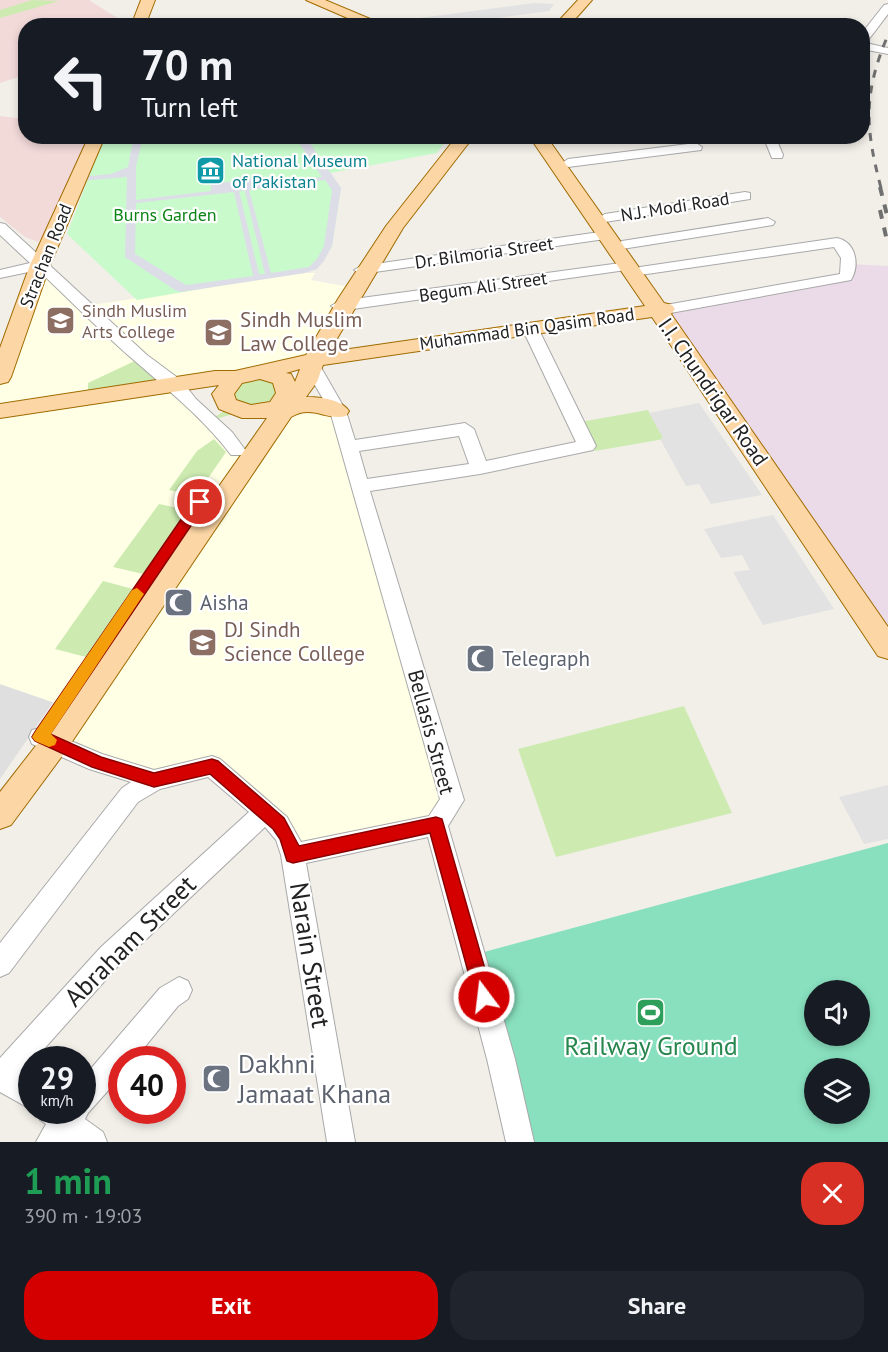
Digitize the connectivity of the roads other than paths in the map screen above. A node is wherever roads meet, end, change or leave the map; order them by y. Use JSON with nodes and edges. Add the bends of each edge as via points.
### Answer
{"nodes":[{"id":1,"x":148,"y":0,"type":"edge"},
{"id":2,"x":302,"y":0,"type":"edge"},
{"id":3,"x":313,"y":0,"type":"edge"},
{"id":4,"x":568,"y":0,"type":"edge"},
{"id":5,"x":585,"y":0,"type":"edge"},
{"id":6,"x":888,"y":7,"type":"edge"},
{"id":7,"x":141,"y":18,"type":"edge"},
{"id":8,"x":347,"y":18,"type":"edge"},
{"id":9,"x":359,"y":18,"type":"edge"},
{"id":10,"x":552,"y":18,"type":"edge"},
{"id":11,"x":568,"y":18,"type":"edge"},
{"id":12,"x":870,"y":31,"type":"edge"},
{"id":13,"x":870,"y":48,"type":"edge"},
{"id":14,"x":888,"y":51,"type":"edge"},
{"id":15,"x":93,"y":144,"type":"edge"},
{"id":16,"x":449,"y":144,"type":"edge"},
{"id":17,"x":460,"y":144,"type":"edge"},
{"id":18,"x":543,"y":144,"type":"edge"},
{"id":19,"x":554,"y":144,"type":"edge"},
{"id":20,"x":772,"y":144,"type":"edge"},
{"id":21,"x":696,"y":147,"type":"dead end"},
{"id":22,"x":777,"y":155,"type":"dead end"},
{"id":23,"x":568,"y":164,"type":"junction"},
{"id":24,"x":745,"y":196,"type":"dead end"},
{"id":25,"x":768,"y":222,"type":"dead end"},
{"id":26,"x":0,"y":227,"type":"edge"},
{"id":27,"x":611,"y":232,"type":"junction"},
{"id":28,"x":837,"y":242,"type":"joint"},
{"id":29,"x":40,"y":265,"type":"junction"},
{"id":30,"x":634,"y":269,"type":"junction"},
{"id":31,"x":365,"y":270,"type":"junction"},
{"id":32,"x":0,"y":274,"type":"edge"},
{"id":33,"x":341,"y":306,"type":"junction"},
{"id":34,"x":661,"y":309,"type":"junction"},
{"id":35,"x":530,"y":328,"type":"junction"},
{"id":36,"x":312,"y":362,"type":"junction"},
{"id":37,"x":261,"y":372,"type":"junction"},
{"id":38,"x":0,"y":377,"type":"edge"},
{"id":39,"x":235,"y":378,"type":"junction"},
{"id":40,"x":176,"y":385,"type":"junction"},
{"id":41,"x":282,"y":405,"type":"junction"},
{"id":42,"x":0,"y":411,"type":"edge"},
{"id":43,"x":338,"y":411,"type":"junction"},
{"id":44,"x":348,"y":447,"type":"junction"},
{"id":45,"x":237,"y":451,"type":"junction"},
{"id":46,"x":480,"y":468,"type":"junction"},
{"id":47,"x":360,"y":486,"type":"junction"},
{"id":48,"x":888,"y":628,"type":"edge"},
{"id":49,"x":888,"y":648,"type":"edge"},
{"id":50,"x":48,"y":740,"type":"junction"},
{"id":51,"x":154,"y":780,"type":"junction"},
{"id":52,"x":0,"y":790,"type":"edge"},
{"id":53,"x":264,"y":813,"type":"junction"},
{"id":54,"x":0,"y":815,"type":"edge"},
{"id":55,"x":436,"y":825,"type":"junction"},
{"id":56,"x":293,"y":855,"type":"junction"},
{"id":57,"x":0,"y":964,"type":"edge"},
{"id":58,"x":179,"y":990,"type":"dead end"},
{"id":59,"x":1,"y":1076,"type":"edge"},
{"id":60,"x":96,"y":1081,"type":"edge"},
{"id":61,"x":18,"y":1087,"type":"edge"},
{"id":62,"x":73,"y":1124,"type":"edge"},
{"id":63,"x":93,"y":1142,"type":"edge"},
{"id":64,"x":341,"y":1142,"type":"edge"},
{"id":65,"x":520,"y":1142,"type":"edge"}],
"edges":[{"from":1,"to":7,"type":"main road"},
{"from":2,"to":8,"type":"main road"},
{"from":3,"to":9,"type":"main road"},
{"from":4,"to":10,"type":"main road"},
{"from":5,"to":11,"type":"main road"},
{"from":6,"to":12,"type":"street"},
{"from":13,"to":14,"type":"street"},
{"from":15,"to":29,"type":"main road","name":"Strachan Road"},
{"from":16,"to":31,"type":"main road","via":[[391,224]]},
{"from":17,"to":31,"type":"main road"},
{"from":18,"to":27,"type":"main road","name":"I.I. Chundrigar Road"},
{"from":19,"to":23,"type":"main road","name":"I.I. Chundrigar Road"},
{"from":20,"to":22,"type":"street"},
{"from":21,"to":23,"type":"street"},
{"from":23,"to":27,"type":"main road","name":"I.I. Chundrigar Road"},
{"from":24,"to":27,"type":"street","name":"N.J. Modi Road"},
{"from":25,"to":27,"type":"street"},
{"from":26,"to":29,"type":"street"},
{"from":27,"to":30,"type":"main road","name":"I.I. Chundrigar Road"},
{"from":27,"to":31,"type":"street","name":"Dr. Bilmoria Street"},
{"from":28,"to":30,"type":"street","name":"Begum Ali Street"},
{"from":28,"to":34,"type":"street","name":"Muhammad Bin Qasim Road","via":[[845,248],[850,264],[846,277]]},
{"from":29,"to":32,"type":"street"},
{"from":29,"to":38,"type":"main road","name":"Strachan Road"},
{"from":29,"to":40,"type":"street"},
{"from":30,"to":33,"type":"street","name":"Begum Ali Street"},
{"from":30,"to":34,"type":"main road","name":"I.I. Chundrigar Road"},
{"from":31,"to":33,"type":"main road"},
{"from":33,"to":36,"type":"main road"},
{"from":34,"to":35,"type":"main road","name":"Muhammad Bin Qasim Road"},
{"from":34,"to":48,"type":"main road","name":"I.I. Chundrigar Road"},
{"from":34,"to":49,"type":"main road","name":"I.I. Chundrigar Road"},
{"from":35,"to":36,"type":"main road","name":"Muhammad Bin Qasim Road"},
{"from":35,"to":46,"type":"street","via":[[587,446]]},
{"from":36,"to":37,"type":"main road","name":"Muhammad Bin Qasim Road"},
{"from":36,"to":41,"type":"main road","via":[[306,382]]},
{"from":36,"to":43,"type":"street","name":"Bellasis Street"},
{"from":37,"to":39,"type":"main road","name":"Muhammad Bin Qasim Road"},
{"from":37,"to":41,"type":"main road","via":[[283,380]]},
{"from":39,"to":40,"type":"main road"},
{"from":39,"to":41,"type":"main road","via":[[223,394],[227,404],[248,413]]},
{"from":40,"to":42,"type":"main road"},
{"from":40,"to":45,"type":"street"},
{"from":41,"to":43,"type":"main road","via":[[325,405]]},
{"from":41,"to":45,"type":"main road","via":[[266,415]]},
{"from":41,"to":50,"type":"main road"},
{"from":43,"to":44,"type":"street","name":"Bellasis Street"},
{"from":44,"to":46,"type":"street","via":[[465,429]]},
{"from":44,"to":47,"type":"street","name":"Bellasis Street"},
{"from":45,"to":50,"type":"main road"},
{"from":46,"to":47,"type":"street"},
{"from":47,"to":55,"type":"street","name":"Bellasis Street","via":[[452,800]]},
{"from":50,"to":51,"type":"street","via":[[97,762]]},
{"from":50,"to":52,"type":"main road"},
{"from":50,"to":54,"type":"main road"},
{"from":51,"to":53,"type":"street","name":"Narain Street","via":[[212,766]]},
{"from":51,"to":57,"type":"street","via":[[130,795]]},
{"from":53,"to":56,"type":"street","name":"Narain Street","via":[[283,829]]},
{"from":53,"to":59,"type":"street","name":"Abraham Street","via":[[110,956]]},
{"from":55,"to":56,"type":"street"},
{"from":55,"to":65,"type":"street","name":"Bellasis Street"},
{"from":56,"to":64,"type":"street","name":"Narain Street"},
{"from":58,"to":60,"type":"street","via":[[168,997]]},
{"from":59,"to":61,"type":"street"},
{"from":62,"to":63,"type":"street"}]}
